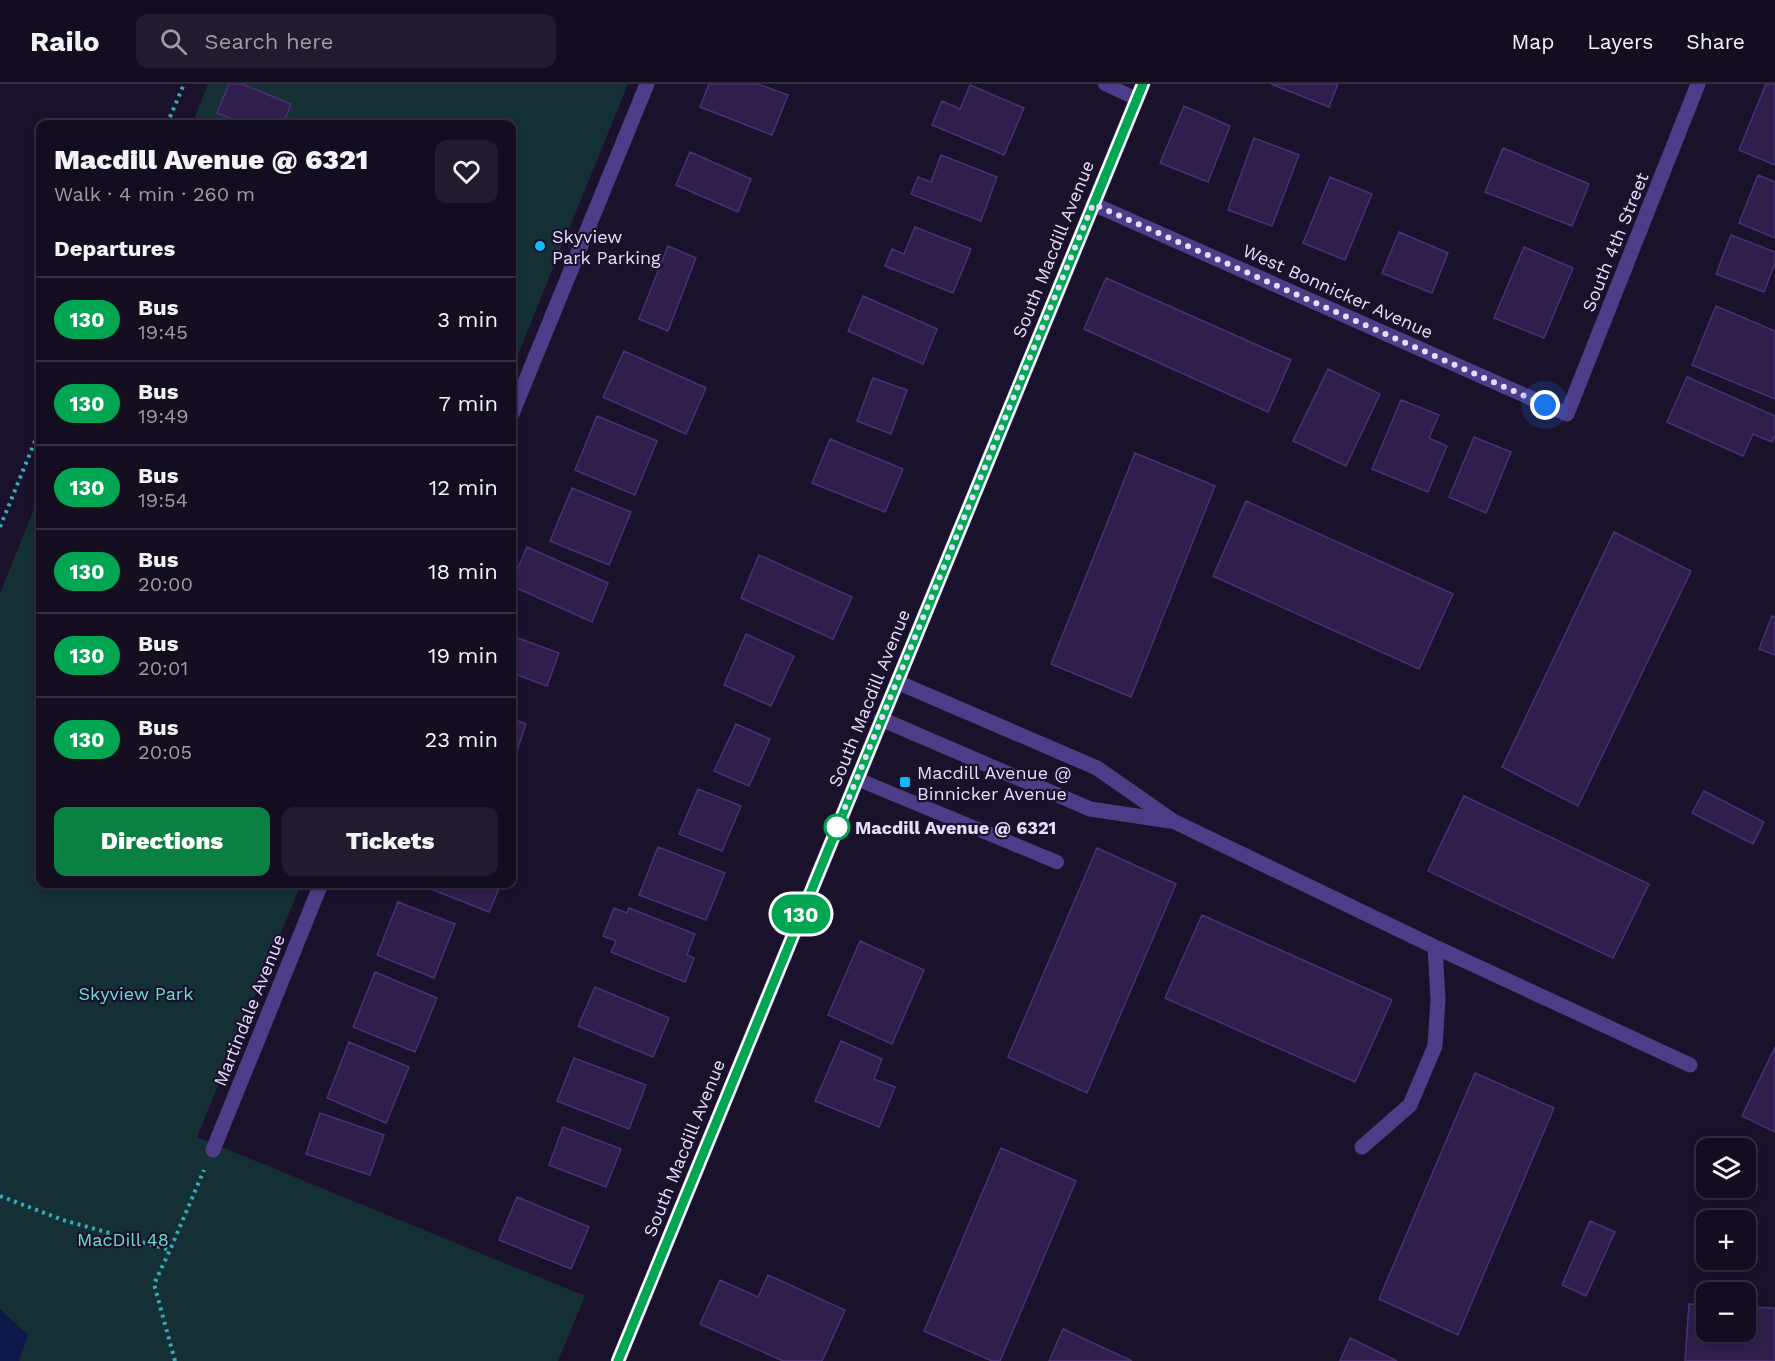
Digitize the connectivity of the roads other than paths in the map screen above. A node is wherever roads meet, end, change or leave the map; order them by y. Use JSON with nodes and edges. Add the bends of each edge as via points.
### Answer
{"nodes":[{"id":1,"x":647,"y":84,"type":"edge"},
{"id":2,"x":1105,"y":84,"type":"edge"},
{"id":3,"x":1698,"y":84,"type":"edge"},
{"id":4,"x":1140,"y":91,"type":"edge"},
{"id":5,"x":1093,"y":204,"type":"junction"},
{"id":6,"x":516,"y":404,"type":"edge"},
{"id":7,"x":1567,"y":414,"type":"joint"},
{"id":8,"x":897,"y":682,"type":"junction"},
{"id":9,"x":881,"y":719,"type":"junction"},
{"id":10,"x":856,"y":779,"type":"junction"},
{"id":11,"x":1173,"y":821,"type":"junction"},
{"id":12,"x":1057,"y":862,"type":"dead end"},
{"id":13,"x":319,"y":888,"type":"edge"},
{"id":14,"x":1435,"y":947,"type":"junction"},
{"id":15,"x":1690,"y":1065,"type":"dead end"},
{"id":16,"x":1362,"y":1147,"type":"dead end"},
{"id":17,"x":213,"y":1150,"type":"road end"},
{"id":18,"x":618,"y":1361,"type":"edge"}],
"edges":[{"from":1,"to":6,"type":"street"},
{"from":2,"to":4,"type":"lane"},
{"from":3,"to":7,"type":"street","name":"South 4th Street"},
{"from":4,"to":5,"type":"street","name":"South Macdill Avenue"},
{"from":5,"to":7,"type":"street","name":"West Bonnicker Avenue"},
{"from":5,"to":8,"type":"street","name":"South Macdill Avenue"},
{"from":8,"to":9,"type":"street","name":"South Macdill Avenue"},
{"from":8,"to":11,"type":"street","via":[[1097,768]]},
{"from":9,"to":10,"type":"street","name":"South Macdill Avenue"},
{"from":9,"to":11,"type":"street","via":[[1090,809]]},
{"from":10,"to":12,"type":"lane"},
{"from":10,"to":18,"type":"street","name":"South Macdill Avenue"},
{"from":11,"to":14,"type":"street"},
{"from":13,"to":17,"type":"street","name":"Martindale Avenue"},
{"from":14,"to":15,"type":"street"},
{"from":14,"to":16,"type":"street","via":[[1435,1046],[1410,1104]]}]}
